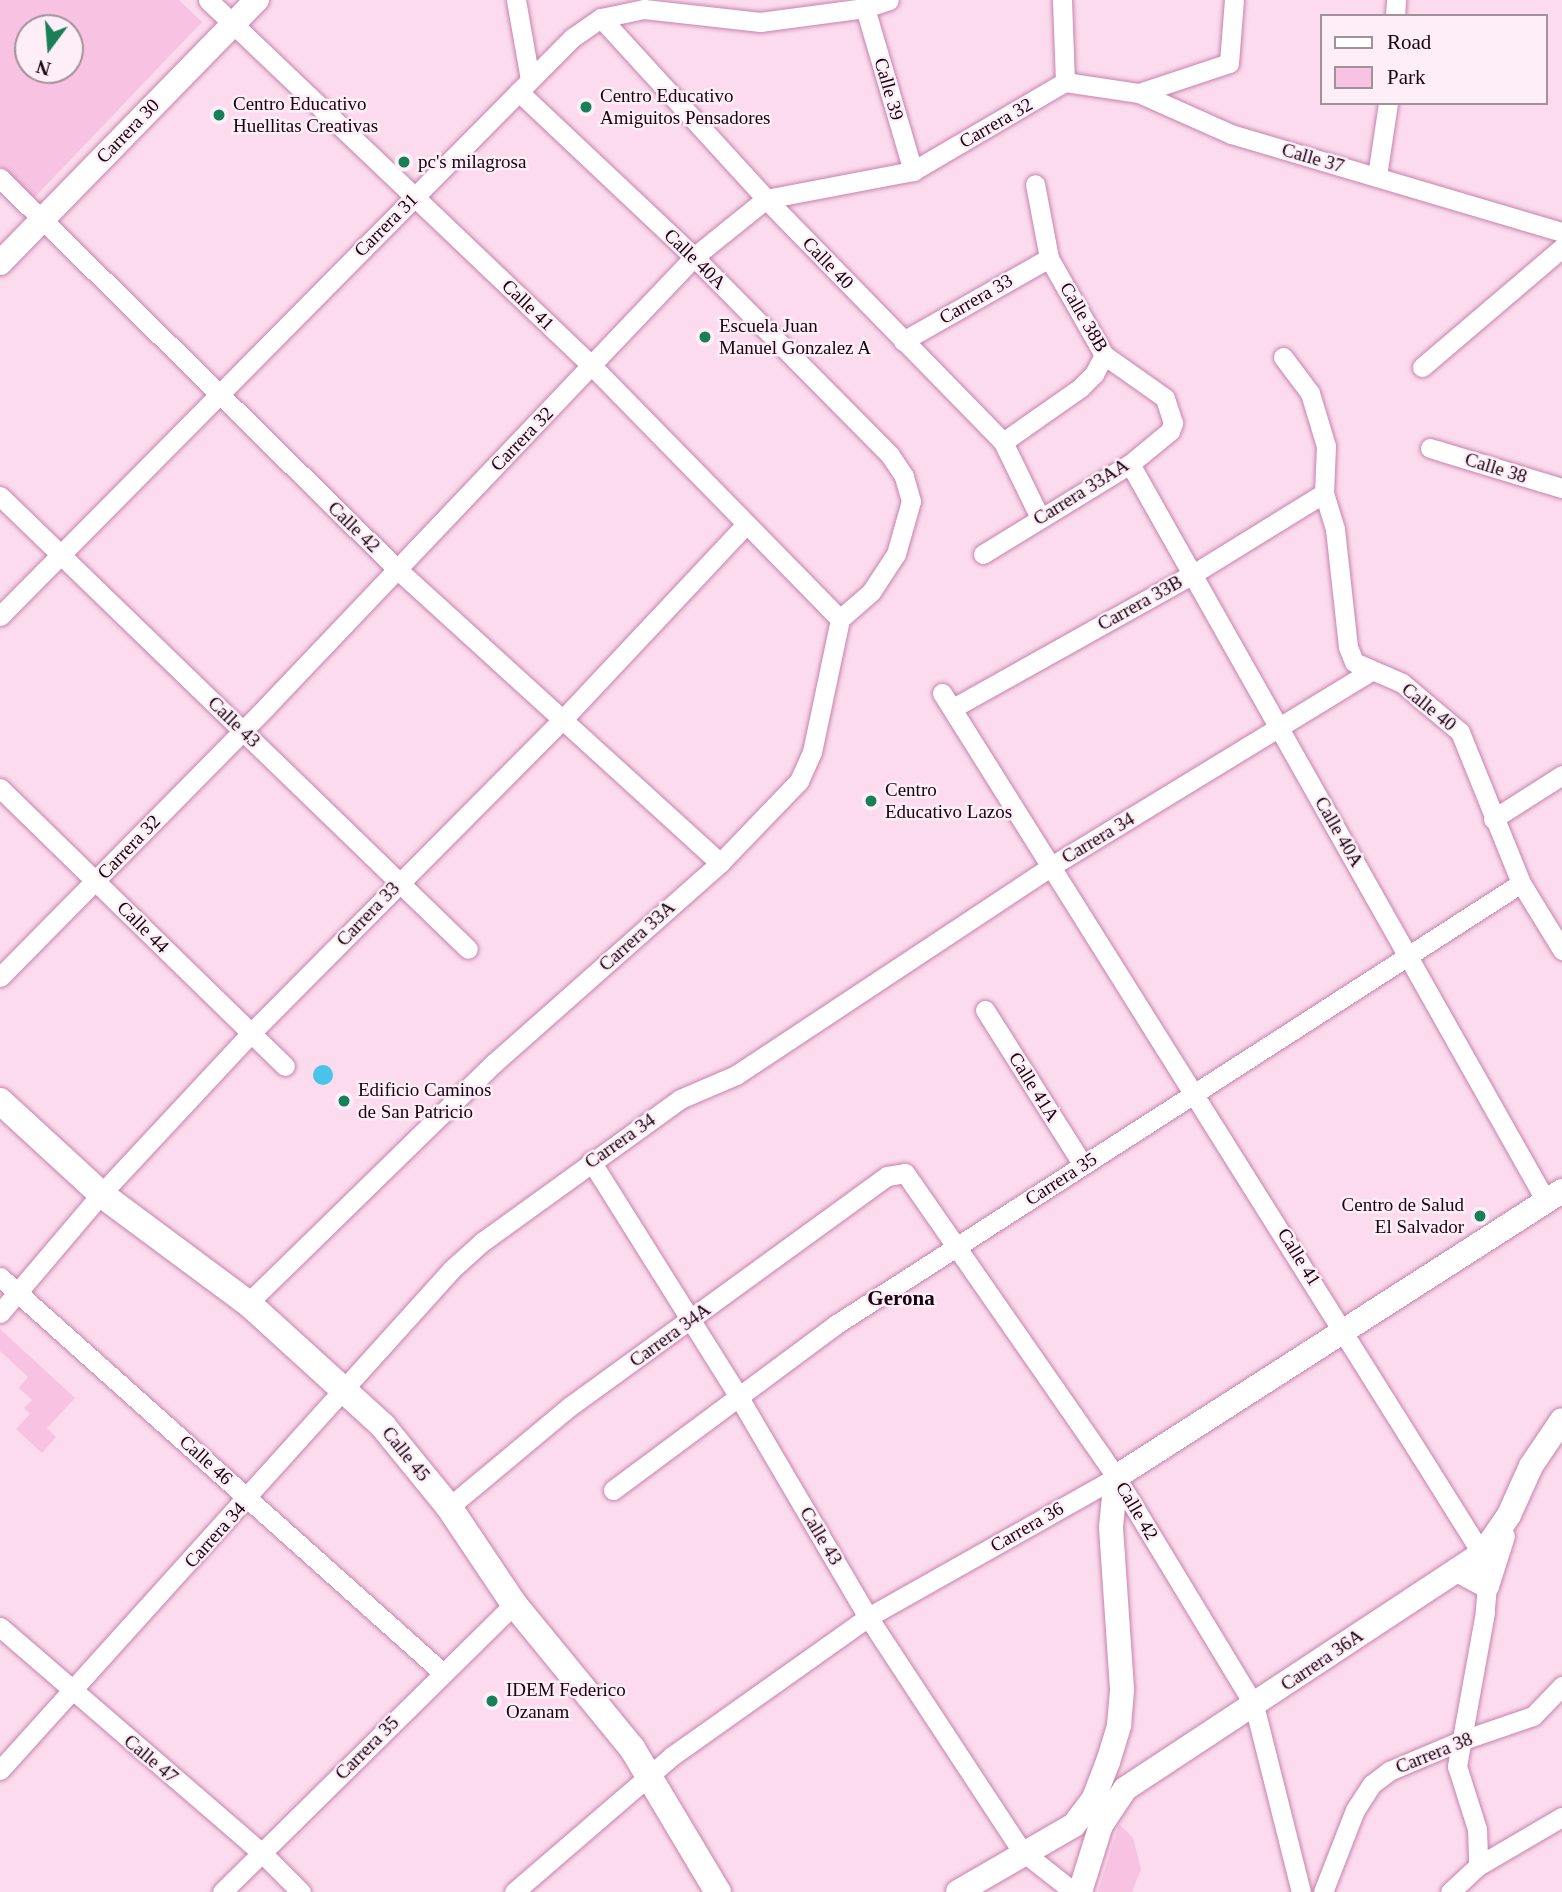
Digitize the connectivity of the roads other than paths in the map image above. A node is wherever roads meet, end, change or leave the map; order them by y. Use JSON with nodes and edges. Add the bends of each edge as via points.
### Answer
{"nodes":[{"id":1,"x":208,"y":0,"type":"edge"},
{"id":2,"x":257,"y":0,"type":"edge"},
{"id":3,"x":516,"y":0,"type":"edge"},
{"id":4,"x":889,"y":0,"type":"edge"},
{"id":5,"x":1062,"y":0,"type":"edge"},
{"id":6,"x":1234,"y":0,"type":"edge"},
{"id":7,"x":644,"y":5,"type":"edge"},
{"id":8,"x":865,"y":8,"type":"junction"},
{"id":9,"x":601,"y":18,"type":"junction"},
{"id":10,"x":232,"y":24,"type":"junction"},
{"id":11,"x":1065,"y":82,"type":"junction"},
{"id":12,"x":524,"y":85,"type":"junction"},
{"id":13,"x":1139,"y":93,"type":"junction"},
{"id":14,"x":1388,"y":105,"type":"edge"},
{"id":15,"x":913,"y":171,"type":"junction"},
{"id":16,"x":1377,"y":176,"type":"junction"},
{"id":17,"x":0,"y":178,"type":"edge"},
{"id":18,"x":1035,"y":184,"type":"dead end"},
{"id":19,"x":414,"y":196,"type":"junction"},
{"id":20,"x":766,"y":199,"type":"junction"},
{"id":21,"x":41,"y":219,"type":"junction"},
{"id":22,"x":1562,"y":232,"type":"edge"},
{"id":23,"x":1562,"y":248,"type":"edge"},
{"id":24,"x":694,"y":257,"type":"junction"},
{"id":25,"x":1049,"y":258,"type":"junction"},
{"id":26,"x":0,"y":263,"type":"edge"},
{"id":27,"x":903,"y":341,"type":"junction"},
{"id":28,"x":1104,"y":355,"type":"junction"},
{"id":29,"x":1283,"y":357,"type":"dead end"},
{"id":30,"x":592,"y":366,"type":"junction"},
{"id":31,"x":1422,"y":367,"type":"dead end"},
{"id":32,"x":219,"y":394,"type":"junction"},
{"id":33,"x":1173,"y":423,"type":"joint"},
{"id":34,"x":1003,"y":442,"type":"junction"},
{"id":35,"x":1430,"y":448,"type":"dead end"},
{"id":36,"x":1130,"y":464,"type":"junction"},
{"id":37,"x":1562,"y":488,"type":"edge"},
{"id":38,"x":1324,"y":493,"type":"junction"},
{"id":39,"x":0,"y":496,"type":"edge"},
{"id":40,"x":1040,"y":517,"type":"junction"},
{"id":41,"x":746,"y":524,"type":"junction"},
{"id":42,"x":58,"y":554,"type":"junction"},
{"id":43,"x":983,"y":554,"type":"dead end"},
{"id":44,"x":397,"y":569,"type":"junction"},
{"id":45,"x":1193,"y":574,"type":"junction"},
{"id":46,"x":0,"y":616,"type":"edge"},
{"id":47,"x":840,"y":619,"type":"junction"},
{"id":48,"x":1370,"y":672,"type":"junction"},
{"id":49,"x":947,"y":701,"type":"joint"},
{"id":50,"x":564,"y":718,"type":"junction"},
{"id":51,"x":1279,"y":728,"type":"junction"},
{"id":52,"x":243,"y":729,"type":"junction"},
{"id":53,"x":1562,"y":775,"type":"edge"},
{"id":54,"x":0,"y":788,"type":"edge"},
{"id":55,"x":1493,"y":819,"type":"junction"},
{"id":56,"x":720,"y":863,"type":"junction"},
{"id":57,"x":1050,"y":867,"type":"junction"},
{"id":58,"x":96,"y":881,"type":"junction"},
{"id":59,"x":398,"y":882,"type":"junction"},
{"id":60,"x":1521,"y":883,"type":"junction"},
{"id":61,"x":468,"y":949,"type":"dead end"},
{"id":62,"x":1562,"y":950,"type":"edge"},
{"id":63,"x":1410,"y":957,"type":"junction"},
{"id":64,"x":0,"y":977,"type":"edge"},
{"id":65,"x":985,"y":1010,"type":"dead end"},
{"id":66,"x":251,"y":1033,"type":"junction"},
{"id":67,"x":285,"y":1066,"type":"dead end"},
{"id":68,"x":1195,"y":1094,"type":"junction"},
{"id":69,"x":0,"y":1101,"type":"edge"},
{"id":70,"x":591,"y":1161,"type":"junction"},
{"id":71,"x":1083,"y":1165,"type":"junction"},
{"id":72,"x":897,"y":1171,"type":"joint"},
{"id":73,"x":101,"y":1194,"type":"junction"},
{"id":74,"x":1554,"y":1196,"type":"edge"},
{"id":75,"x":958,"y":1245,"type":"junction"},
{"id":76,"x":0,"y":1277,"type":"edge"},
{"id":77,"x":17,"y":1293,"type":"junction"},
{"id":78,"x":248,"y":1303,"type":"junction"},
{"id":79,"x":0,"y":1313,"type":"edge"},
{"id":80,"x":692,"y":1320,"type":"junction"},
{"id":81,"x":1345,"y":1331,"type":"junction"},
{"id":82,"x":346,"y":1390,"type":"junction"},
{"id":83,"x":737,"y":1394,"type":"junction"},
{"id":84,"x":1562,"y":1420,"type":"edge"},
{"id":85,"x":1116,"y":1477,"type":"junction"},
{"id":86,"x":613,"y":1490,"type":"dead end"},
{"id":87,"x":247,"y":1498,"type":"junction"},
{"id":88,"x":449,"y":1507,"type":"junction"},
{"id":89,"x":1509,"y":1515,"type":"junction"},
{"id":90,"x":1482,"y":1554,"type":"junction"},
{"id":91,"x":1457,"y":1570,"type":"junction"},
{"id":92,"x":1487,"y":1586,"type":"junction"},
{"id":93,"x":514,"y":1605,"type":"junction"},
{"id":94,"x":868,"y":1617,"type":"junction"},
{"id":95,"x":0,"y":1627,"type":"edge"},
{"id":96,"x":442,"y":1672,"type":"junction"},
{"id":97,"x":1562,"y":1686,"type":"edge"},
{"id":98,"x":74,"y":1694,"type":"junction"},
{"id":99,"x":1254,"y":1705,"type":"junction"},
{"id":100,"x":1460,"y":1741,"type":"junction"},
{"id":101,"x":0,"y":1770,"type":"edge"},
{"id":102,"x":649,"y":1775,"type":"junction"},
{"id":103,"x":1562,"y":1817,"type":"edge"},
{"id":104,"x":1022,"y":1851,"type":"junction"},
{"id":105,"x":262,"y":1853,"type":"junction"},
{"id":106,"x":1478,"y":1866,"type":"junction"},
{"id":107,"x":222,"y":1892,"type":"edge"},
{"id":108,"x":301,"y":1892,"type":"edge"},
{"id":109,"x":514,"y":1892,"type":"edge"},
{"id":110,"x":718,"y":1892,"type":"edge"},
{"id":111,"x":958,"y":1892,"type":"edge"},
{"id":112,"x":1074,"y":1892,"type":"edge"},
{"id":113,"x":1080,"y":1892,"type":"edge"},
{"id":114,"x":1301,"y":1892,"type":"edge"},
{"id":115,"x":1323,"y":1892,"type":"edge"},
{"id":116,"x":1450,"y":1892,"type":"edge"}],
"edges":[{"from":1,"to":10,"type":"street","name":"Calle 41"},
{"from":2,"to":10,"type":"street","name":"Carrera 30"},
{"from":3,"to":12,"type":"street"},
{"from":4,"to":8,"type":"street","name":"Carrera 31"},
{"from":5,"to":11,"type":"street"},
{"from":6,"to":13,"type":"street","via":[[1229,63]]},
{"from":7,"to":8,"type":"street","name":"Carrera 31","via":[[760,22]]},
{"from":7,"to":9,"type":"street","name":"Carrera 31"},
{"from":8,"to":15,"type":"street","name":"Calle 39"},
{"from":9,"to":12,"type":"street","name":"Carrera 31","via":[[572,38]]},
{"from":9,"to":20,"type":"street","name":"Calle 40"},
{"from":10,"to":19,"type":"street","name":"Calle 41"},
{"from":10,"to":21,"type":"street","name":"Carrera 30"},
{"from":11,"to":13,"type":"street","name":"Calle 37"},
{"from":11,"to":15,"type":"street","name":"Carrera 32"},
{"from":12,"to":19,"type":"street","name":"Carrera 31"},
{"from":12,"to":24,"type":"street","name":"Calle 40A"},
{"from":13,"to":16,"type":"street","name":"Calle 37","via":[[1231,134]]},
{"from":14,"to":16,"type":"street"},
{"from":15,"to":20,"type":"street","name":"Carrera 32"},
{"from":16,"to":22,"type":"street","name":"Calle 37"},
{"from":17,"to":21,"type":"street","name":"Calle 42"},
{"from":18,"to":25,"type":"street","name":"Calle 38B"},
{"from":19,"to":30,"type":"street","name":"Calle 41"},
{"from":19,"to":32,"type":"street","name":"Carrera 31"},
{"from":20,"to":24,"type":"street","name":"Carrera 32"},
{"from":20,"to":27,"type":"street","name":"Calle 40"},
{"from":21,"to":26,"type":"street","name":"Carrera 30"},
{"from":21,"to":32,"type":"street","name":"Calle 42"},
{"from":23,"to":31,"type":"street"},
{"from":24,"to":30,"type":"street","name":"Carrera 32"},
{"from":24,"to":47,"type":"street","name":"Calle 40A","via":[[890,455],[904,476],[911,501],[896,554],[871,592]]},
{"from":25,"to":27,"type":"street","name":"Carrera 33"},
{"from":25,"to":28,"type":"street","name":"Calle 38B"},
{"from":27,"to":34,"type":"street","name":"Calle 40"},
{"from":28,"to":33,"type":"street","name":"Calle 38B","via":[[1165,398]]},
{"from":28,"to":34,"type":"street","via":[[1080,388]]},
{"from":29,"to":38,"type":"street","via":[[1310,393],[1319,416],[1326,446]]},
{"from":30,"to":41,"type":"street","name":"Calle 41"},
{"from":30,"to":44,"type":"street","name":"Carrera 32"},
{"from":32,"to":42,"type":"street","name":"Carrera 31"},
{"from":32,"to":44,"type":"street","name":"Calle 42"},
{"from":33,"to":36,"type":"street","name":"Carrera 33AA","via":[[1170,431]]},
{"from":34,"to":40,"type":"street","name":"Calle 40"},
{"from":35,"to":37,"type":"street","name":"Calle 38"},
{"from":36,"to":40,"type":"street","name":"Carrera 33AA"},
{"from":36,"to":45,"type":"street","name":"Calle 40A"},
{"from":38,"to":45,"type":"street","name":"Carrera 33B"},
{"from":38,"to":48,"type":"street","via":[[1335,529],[1348,647],[1354,662]]},
{"from":39,"to":42,"type":"street","name":"Calle 43"},
{"from":40,"to":43,"type":"street","name":"Carrera 33AA"},
{"from":41,"to":47,"type":"street","name":"Calle 41"},
{"from":41,"to":50,"type":"street","name":"Carrera 33"},
{"from":42,"to":46,"type":"street","name":"Carrera 31"},
{"from":42,"to":52,"type":"street","name":"Calle 43"},
{"from":44,"to":50,"type":"street","name":"Calle 42"},
{"from":44,"to":52,"type":"street","name":"Carrera 32"},
{"from":45,"to":49,"type":"street","name":"Carrera 33B"},
{"from":45,"to":51,"type":"street","name":"Calle 40A"},
{"from":47,"to":56,"type":"street","name":"Carrera 33A","via":[[812,752],[799,781]]},
{"from":48,"to":51,"type":"street","name":"Carrera 34"},
{"from":48,"to":55,"type":"street","name":"Calle 40","via":[[1402,682],[1460,732]]},
{"from":49,"to":57,"type":"street","name":"Calle 41"},
{"from":50,"to":56,"type":"street","name":"Calle 42"},
{"from":50,"to":59,"type":"street","name":"Carrera 33"},
{"from":51,"to":57,"type":"street","name":"Carrera 34"},
{"from":51,"to":63,"type":"street","name":"Calle 40A"},
{"from":52,"to":58,"type":"street","name":"Carrera 32"},
{"from":52,"to":59,"type":"street","name":"Calle 43"},
{"from":53,"to":55,"type":"street"},
{"from":54,"to":58,"type":"street","name":"Calle 44"},
{"from":55,"to":60,"type":"street","name":"Calle 40"},
{"from":56,"to":78,"type":"street","name":"Carrera 33A","via":[[494,1063]]},
{"from":57,"to":68,"type":"street","name":"Calle 41"},
{"from":57,"to":70,"type":"street","name":"Carrera 34","via":[[736,1075],[680,1099]]},
{"from":58,"to":64,"type":"street","name":"Carrera 32"},
{"from":58,"to":66,"type":"street","name":"Calle 44"},
{"from":59,"to":61,"type":"street","name":"Calle 43"},
{"from":59,"to":66,"type":"street","name":"Carrera 33"},
{"from":60,"to":62,"type":"street","name":"Calle 40"},
{"from":60,"to":63,"type":"street","name":"Carrera 35"},
{"from":63,"to":68,"type":"street","name":"Carrera 35"},
{"from":63,"to":74,"type":"street","name":"Calle 40A"},
{"from":65,"to":71,"type":"street","name":"Calle 41A"},
{"from":66,"to":67,"type":"street","name":"Calle 44"},
{"from":66,"to":73,"type":"street","name":"Carrera 33"},
{"from":68,"to":71,"type":"street","name":"Carrera 35"},
{"from":68,"to":81,"type":"street","name":"Calle 41"},
{"from":69,"to":73,"type":"main road","name":"Calle 45"},
{"from":70,"to":80,"type":"street","name":"Calle 43"},
{"from":70,"to":82,"type":"street","name":"Carrera 34","via":[[452,1269]]},
{"from":71,"to":75,"type":"street","name":"Carrera 35"},
{"from":72,"to":75,"type":"street","name":"Calle 42","via":[[911,1177]]},
{"from":72,"to":80,"type":"street","name":"Carrera 34A"},
{"from":73,"to":77,"type":"street","name":"Carrera 33"},
{"from":73,"to":78,"type":"main road","name":"Calle 45"},
{"from":74,"to":81,"type":"street","name":"Carrera 36"},
{"from":75,"to":83,"type":"street","name":"Carrera 35"},
{"from":75,"to":85,"type":"street","name":"Calle 42"},
{"from":76,"to":77,"type":"street","name":"Calle 46"},
{"from":77,"to":79,"type":"street","name":"Carrera 33"},
{"from":77,"to":87,"type":"street","name":"Calle 46"},
{"from":78,"to":82,"type":"main road","name":"Calle 45"},
{"from":80,"to":83,"type":"street","name":"Calle 43"},
{"from":80,"to":88,"type":"street","name":"Carrera 34A","via":[[569,1407]]},
{"from":81,"to":85,"type":"street","name":"Carrera 36"},
{"from":81,"to":90,"type":"street","name":"Calle 41"},
{"from":82,"to":87,"type":"street","name":"Carrera 34"},
{"from":82,"to":88,"type":"main road","name":"Calle 45","via":[[383,1426]]},
{"from":83,"to":86,"type":"street","name":"Carrera 35"},
{"from":83,"to":94,"type":"street","name":"Calle 43"},
{"from":84,"to":89,"type":"street","name":"Carrera 36A","via":[[1531,1466]]},
{"from":85,"to":94,"type":"street","name":"Carrera 36"},
{"from":85,"to":99,"type":"street","name":"Calle 42"},
{"from":85,"to":104,"type":"street","via":[[1111,1527],[1122,1689],[1119,1725],[1085,1815]]},
{"from":87,"to":96,"type":"street","name":"Calle 46"},
{"from":87,"to":98,"type":"street","name":"Carrera 34"},
{"from":88,"to":93,"type":"main road","name":"Calle 45"},
{"from":89,"to":90,"type":"street","name":"Carrera 36A"},
{"from":89,"to":92,"type":"street"},
{"from":90,"to":91,"type":"street","name":"Carrera 36A"},
{"from":90,"to":92,"type":"street","name":"Calle 41"},
{"from":91,"to":92,"type":"street"},
{"from":91,"to":99,"type":"street","name":"Carrera 36A"},
{"from":92,"to":100,"type":"street","name":"Calle 41"},
{"from":93,"to":96,"type":"street","name":"Carrera 35"},
{"from":93,"to":102,"type":"main road","name":"Calle 45"},
{"from":94,"to":102,"type":"street","name":"Carrera 36"},
{"from":94,"to":104,"type":"street","name":"Calle 43"},
{"from":95,"to":98,"type":"street","name":"Calle 47"},
{"from":96,"to":105,"type":"street","name":"Carrera 35"},
{"from":97,"to":100,"type":"street","name":"Carrera 38","via":[[1533,1716]]},
{"from":98,"to":101,"type":"street","name":"Carrera 34"},
{"from":98,"to":105,"type":"street","name":"Calle 47"},
{"from":99,"to":113,"type":"street","name":"Carrera 36A","via":[[1125,1789],[1101,1825]]},
{"from":99,"to":114,"type":"street","name":"Calle 42"},
{"from":100,"to":106,"type":"street","name":"Calle 41","via":[[1459,1783],[1470,1801],[1477,1829]]},
{"from":100,"to":115,"type":"street","name":"Carrera 38","via":[[1389,1771],[1372,1784],[1354,1810]]},
{"from":102,"to":109,"type":"street","name":"Carrera 36"},
{"from":102,"to":110,"type":"main road","name":"Calle 45"},
{"from":103,"to":106,"type":"street"},
{"from":104,"to":111,"type":"street"},
{"from":104,"to":112,"type":"street","name":"Calle 43"},
{"from":105,"to":107,"type":"street","name":"Carrera 35"},
{"from":105,"to":108,"type":"street","name":"Calle 47"},
{"from":106,"to":116,"type":"street"}]}
